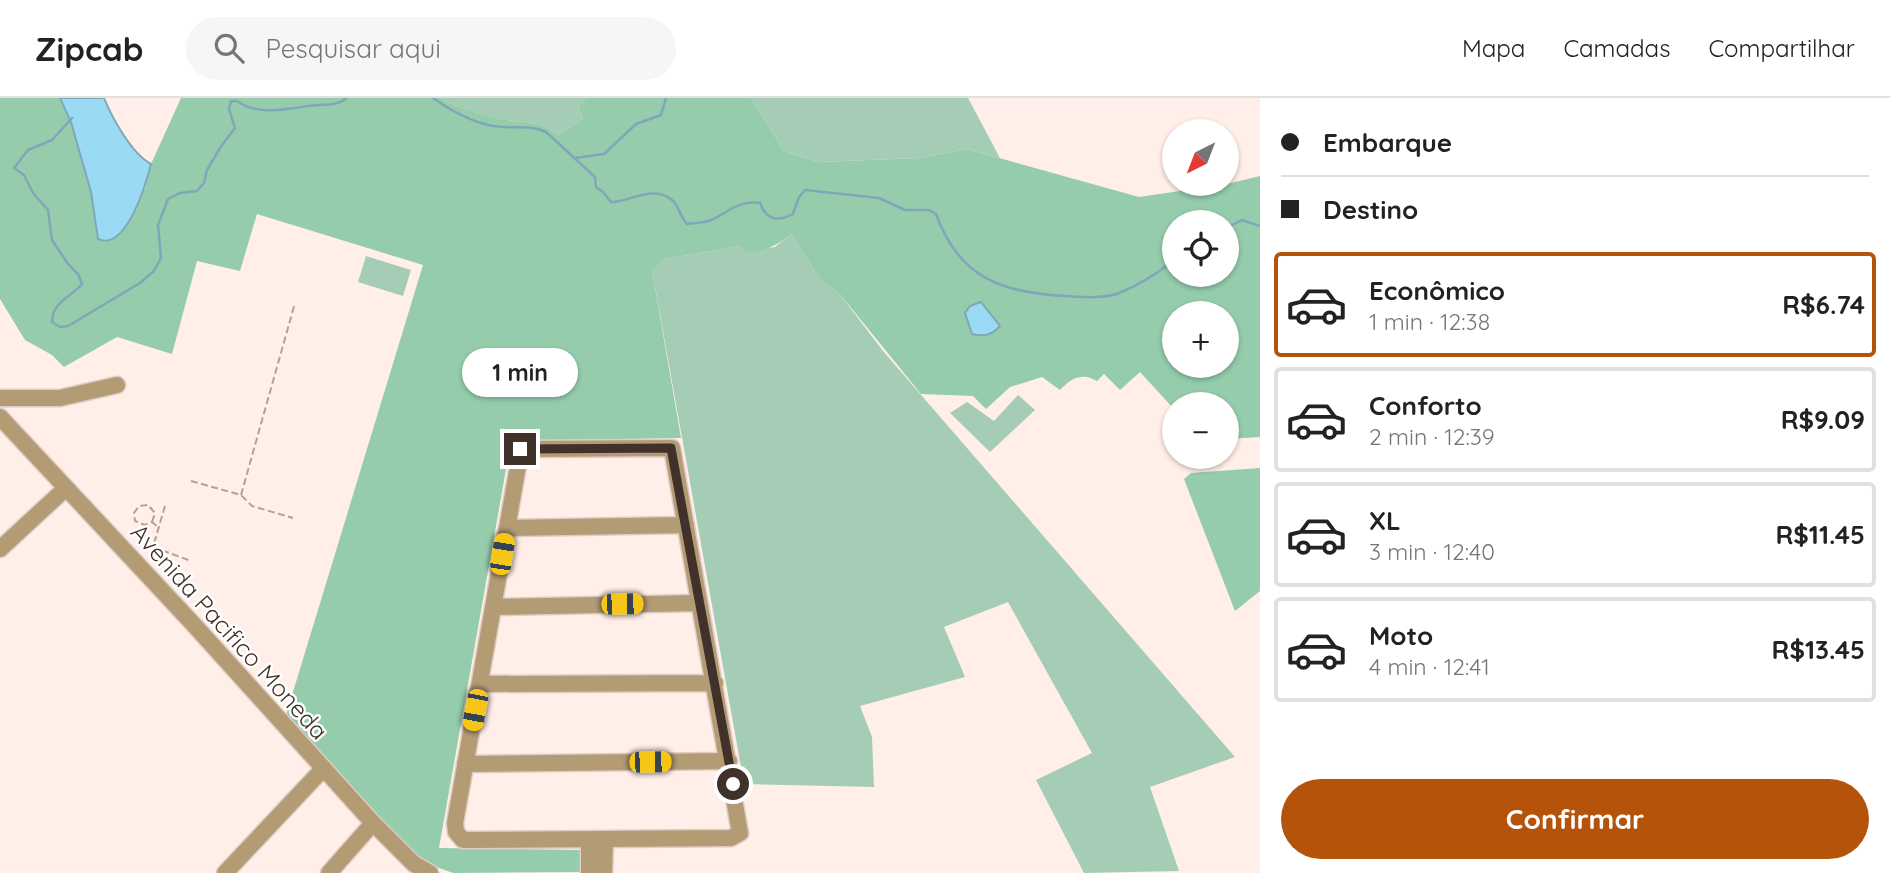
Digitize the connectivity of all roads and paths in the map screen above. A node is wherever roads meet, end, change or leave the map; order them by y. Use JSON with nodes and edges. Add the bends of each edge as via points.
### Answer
{"nodes":[{"id":1,"x":295,"y":303,"type":"dead end"},
{"id":2,"x":117,"y":385,"type":"dead end"},
{"id":3,"x":0,"y":398,"type":"edge"},
{"id":4,"x":0,"y":417,"type":"edge"},
{"id":5,"x":191,"y":481,"type":"dead end"},
{"id":6,"x":66,"y":488,"type":"junction"},
{"id":7,"x":241,"y":495,"type":"junction"},
{"id":8,"x":165,"y":506,"type":"dead end"},
{"id":9,"x":163,"y":512,"type":"junction"},
{"id":10,"x":155,"y":513,"type":"junction"},
{"id":11,"x":293,"y":518,"type":"dead end"},
{"id":12,"x":152,"y":523,"type":"junction"},
{"id":13,"x":686,"y":525,"type":"junction"},
{"id":14,"x":159,"y":528,"type":"junction"},
{"id":15,"x":507,"y":528,"type":"junction"},
{"id":16,"x":0,"y":549,"type":"edge"},
{"id":17,"x":191,"y":561,"type":"dead end"},
{"id":18,"x":699,"y":603,"type":"junction"},
{"id":19,"x":494,"y":607,"type":"junction"},
{"id":20,"x":715,"y":683,"type":"junction"},
{"id":21,"x":480,"y":684,"type":"junction"},
{"id":22,"x":729,"y":761,"type":"junction"},
{"id":23,"x":465,"y":764,"type":"junction"},
{"id":24,"x":323,"y":769,"type":"junction"},
{"id":25,"x":373,"y":823,"type":"junction"},
{"id":26,"x":597,"y":841,"type":"junction"},
{"id":27,"x":225,"y":873,"type":"edge"},
{"id":28,"x":329,"y":873,"type":"edge"},
{"id":29,"x":430,"y":873,"type":"edge"},
{"id":30,"x":589,"y":873,"type":"edge"},
{"id":31,"x":604,"y":873,"type":"edge"}],
"edges":[{"from":1,"to":7,"type":"path"},
{"from":2,"to":3,"type":"street","via":[[46,399]]},
{"from":4,"to":6,"type":"street","name":"Avenida Pacifico Moneda"},
{"from":5,"to":7,"type":"path"},
{"from":6,"to":16,"type":"street"},
{"from":6,"to":24,"type":"street","name":"Avenida Pacifico Moneda"},
{"from":7,"to":11,"type":"path","via":[[252,506]]},
{"from":8,"to":9,"type":"path"},
{"from":9,"to":10,"type":"path"},
{"from":9,"to":14,"type":"path"},
{"from":10,"to":12,"type":"path"},
{"from":10,"to":12,"type":"path","via":[[148,505],[139,506],[134,513],[135,520],[145,526]]},
{"from":12,"to":14,"type":"path"},
{"from":13,"to":15,"type":"street"},
{"from":13,"to":15,"type":"street","via":[[671,448],[520,449]]},
{"from":13,"to":18,"type":"street"},
{"from":14,"to":17,"type":"path","via":[[153,547]]},
{"from":15,"to":19,"type":"street"},
{"from":18,"to":19,"type":"street"},
{"from":18,"to":20,"type":"street"},
{"from":19,"to":21,"type":"street"},
{"from":20,"to":21,"type":"street"},
{"from":20,"to":22,"type":"street"},
{"from":21,"to":23,"type":"street"},
{"from":22,"to":23,"type":"street"},
{"from":22,"to":26,"type":"street","via":[[740,830],[736,838]]},
{"from":23,"to":26,"type":"street","via":[[455,823],[463,840]]},
{"from":24,"to":25,"type":"street","name":"Avenida Pacifico Moneda"},
{"from":24,"to":27,"type":"street"},
{"from":25,"to":28,"type":"street"},
{"from":25,"to":29,"type":"street","name":"Avenida Pacifico Moneda","via":[[414,864]]},
{"from":26,"to":30,"type":"street"},
{"from":26,"to":31,"type":"street"}]}
